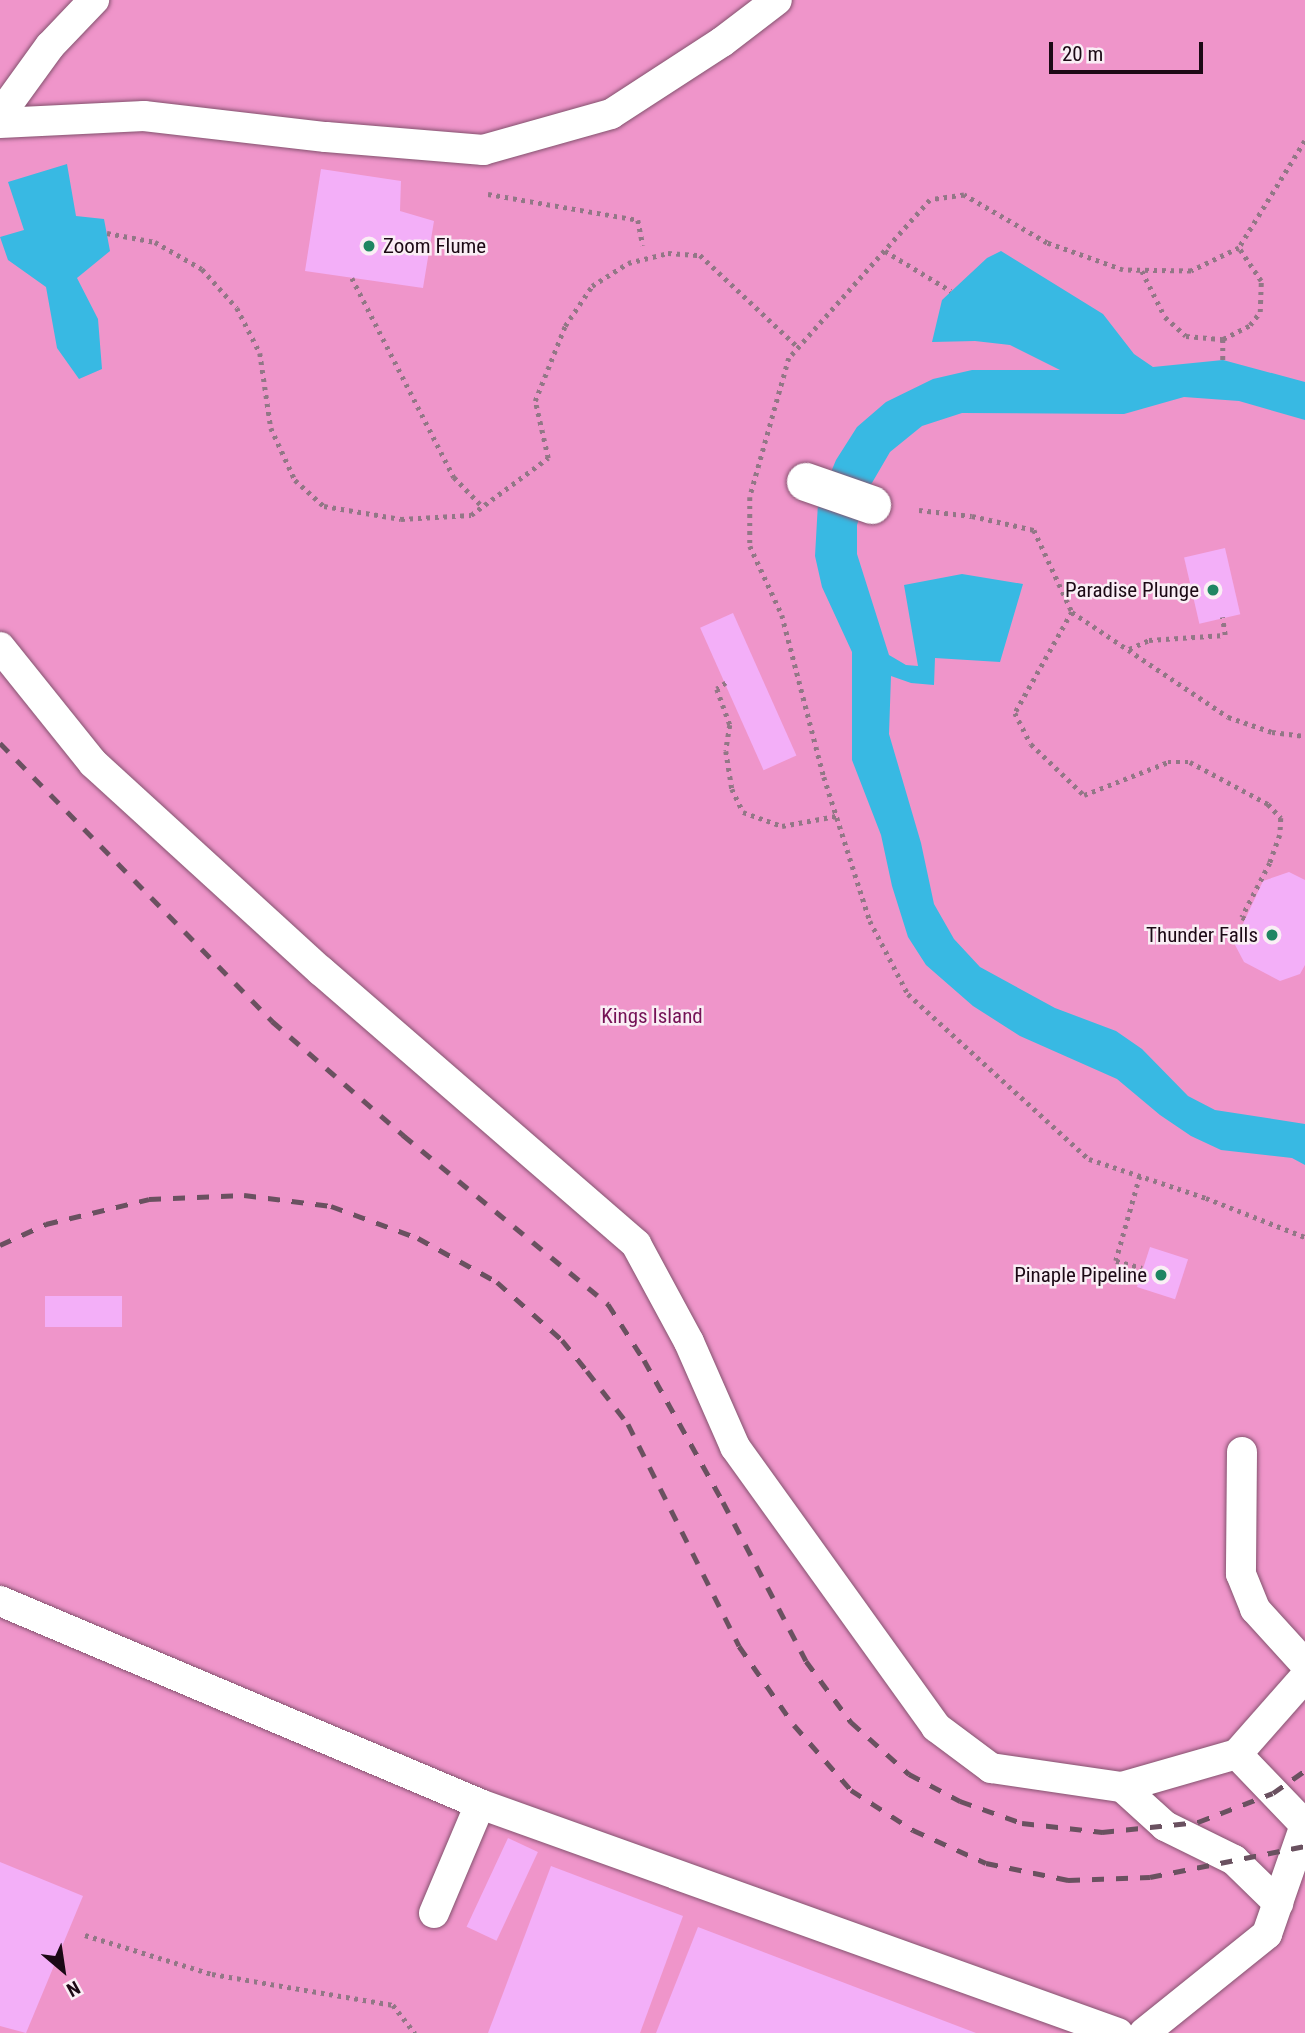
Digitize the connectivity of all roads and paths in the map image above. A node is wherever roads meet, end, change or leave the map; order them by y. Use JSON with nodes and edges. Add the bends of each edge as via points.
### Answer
{"nodes":[{"id":1,"x":94,"y":0,"type":"edge"},
{"id":2,"x":777,"y":0,"type":"edge"},
{"id":3,"x":0,"y":115,"type":"edge"},
{"id":4,"x":0,"y":122,"type":"edge"},
{"id":5,"x":1305,"y":141,"type":"edge"},
{"id":6,"x":478,"y":192,"type":"dead end"},
{"id":7,"x":107,"y":233,"type":"dead end"},
{"id":8,"x":643,"y":246,"type":"dead end"},
{"id":9,"x":1239,"y":248,"type":"junction"},
{"id":10,"x":885,"y":251,"type":"junction"},
{"id":11,"x":1142,"y":271,"type":"junction"},
{"id":12,"x":352,"y":278,"type":"dead end"},
{"id":13,"x":951,"y":291,"type":"dead end"},
{"id":14,"x":1223,"y":339,"type":"junction"},
{"id":15,"x":799,"y":348,"type":"junction"},
{"id":16,"x":1223,"y":360,"type":"dead end"},
{"id":17,"x":806,"y":482,"type":"dead end"},
{"id":18,"x":872,"y":505,"type":"joint"},
{"id":19,"x":482,"y":506,"type":"junction"},
{"id":20,"x":1072,"y":612,"type":"junction"},
{"id":21,"x":1222,"y":617,"type":"dead end"},
{"id":22,"x":0,"y":647,"type":"edge"},
{"id":23,"x":1129,"y":649,"type":"junction"},
{"id":24,"x":726,"y":683,"type":"dead end"},
{"id":25,"x":1305,"y":736,"type":"edge"},
{"id":26,"x":836,"y":816,"type":"junction"},
{"id":27,"x":1246,"y":919,"type":"dead end"},
{"id":28,"x":1140,"y":1176,"type":"junction"},
{"id":29,"x":1305,"y":1237,"type":"edge"},
{"id":30,"x":1142,"y":1268,"type":"dead end"},
{"id":31,"x":1242,"y":1452,"type":"dead end"},
{"id":32,"x":0,"y":1601,"type":"edge"},
{"id":33,"x":1305,"y":1664,"type":"edge"},
{"id":34,"x":1305,"y":1677,"type":"edge"},
{"id":35,"x":1237,"y":1754,"type":"junction"},
{"id":36,"x":1122,"y":1787,"type":"junction"},
{"id":37,"x":480,"y":1804,"type":"junction"},
{"id":38,"x":1278,"y":1903,"type":"junction"},
{"id":39,"x":434,"y":1913,"type":"dead end"},
{"id":40,"x":85,"y":1935,"type":"dead end"},
{"id":41,"x":415,"y":2033,"type":"edge"},
{"id":42,"x":1118,"y":2033,"type":"edge"},
{"id":43,"x":1144,"y":2033,"type":"edge"}],
"edges":[{"from":1,"to":3,"type":"lane","via":[[50,46]]},
{"from":2,"to":4,"type":"lane","via":[[611,114],[483,150],[144,116]]},
{"from":5,"to":9,"type":"path"},
{"from":6,"to":8,"type":"path","via":[[638,220]]},
{"from":7,"to":19,"type":"path","via":[[155,242],[202,269],[237,308],[260,353],[271,428],[295,480],[324,506],[401,519],[471,515]]},
{"from":9,"to":11,"type":"path","via":[[1191,271]]},
{"from":9,"to":14,"type":"path","via":[[1261,281],[1260,312],[1250,325]]},
{"from":10,"to":11,"type":"path","via":[[930,200],[964,195],[1047,243],[1123,270]]},
{"from":10,"to":13,"type":"path"},
{"from":10,"to":15,"type":"path"},
{"from":11,"to":14,"type":"path","via":[[1166,317],[1186,337]]},
{"from":12,"to":19,"type":"path","via":[[454,477]]},
{"from":14,"to":16,"type":"path"},
{"from":15,"to":19,"type":"path","via":[[700,256],[668,253],[628,263],[592,286],[565,326],[535,401],[548,458]]},
{"from":15,"to":26,"type":"path","via":[[789,358],[750,497],[750,546],[782,615]]},
{"from":17,"to":18,"type":"street"},
{"from":18,"to":20,"type":"path","via":[[972,516],[1034,530]]},
{"from":20,"to":23,"type":"path"},
{"from":20,"to":27,"type":"path","via":[[1015,713],[1031,744],[1084,795],[1168,762],[1190,762],[1268,804],[1281,818],[1280,835],[1242,917]]},
{"from":21,"to":23,"type":"path","via":[[1225,635],[1149,640]]},
{"from":22,"to":36,"type":"lane","via":[[93,763],[321,971],[636,1244],[690,1342],[735,1447],[936,1727],[991,1768]]},
{"from":23,"to":25,"type":"path","via":[[1228,717],[1272,732]]},
{"from":24,"to":26,"type":"path","via":[[717,689],[730,725],[726,751],[732,789],[743,812],[782,826]]},
{"from":26,"to":28,"type":"path","via":[[870,922],[908,994],[1089,1158]]},
{"from":28,"to":29,"type":"path"},
{"from":28,"to":30,"type":"path","via":[[1116,1261]]},
{"from":31,"to":33,"type":"lane","via":[[1241,1574],[1255,1609]]},
{"from":32,"to":37,"type":"lane"},
{"from":34,"to":35,"type":"lane"},
{"from":35,"to":36,"type":"lane"},
{"from":35,"to":38,"type":"lane","via":[[1305,1825]]},
{"from":36,"to":38,"type":"lane","via":[[1164,1826],[1234,1860]]},
{"from":37,"to":39,"type":"lane"},
{"from":37,"to":42,"type":"lane"},
{"from":38,"to":43,"type":"lane","via":[[1267,1934]]},
{"from":40,"to":41,"type":"path","via":[[212,1974],[393,2005]]}]}
